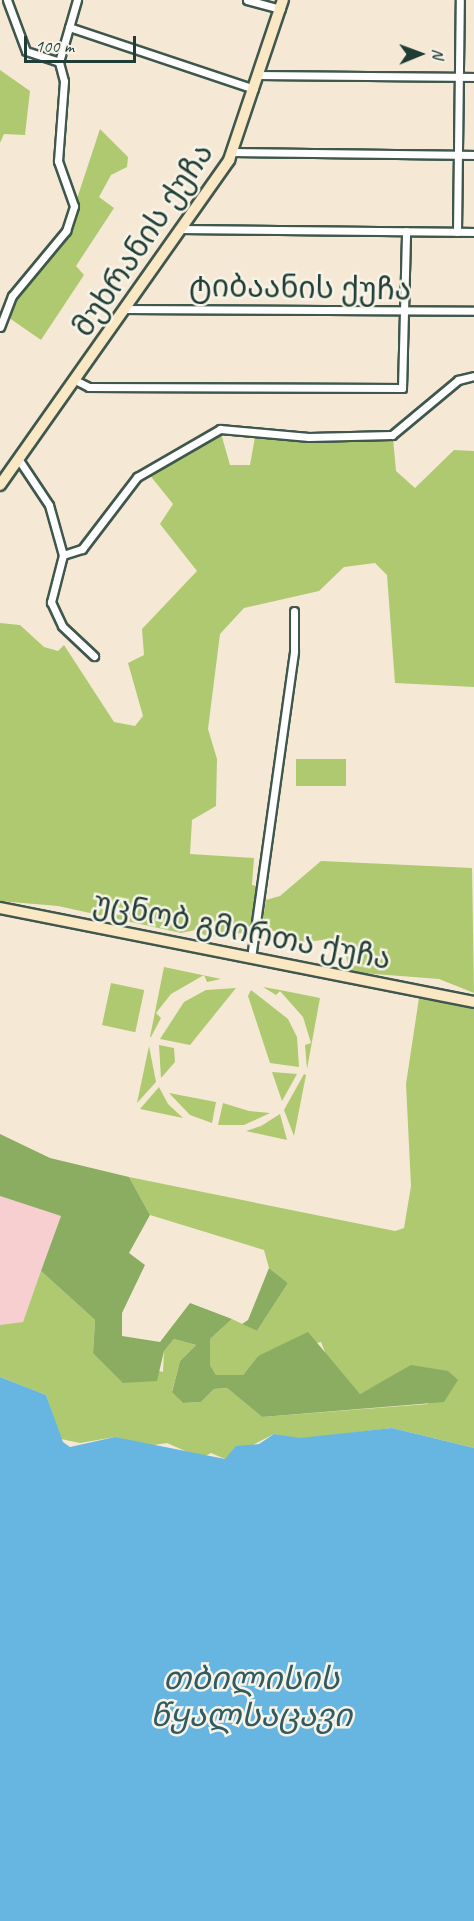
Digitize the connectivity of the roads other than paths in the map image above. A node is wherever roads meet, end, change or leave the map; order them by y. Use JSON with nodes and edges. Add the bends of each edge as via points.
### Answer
{"nodes":[{"id":1,"x":7,"y":0,"type":"edge"},
{"id":2,"x":77,"y":0,"type":"edge"},
{"id":3,"x":247,"y":0,"type":"edge"},
{"id":4,"x":460,"y":0,"type":"edge"},
{"id":5,"x":282,"y":5,"type":"edge"},
{"id":6,"x":69,"y":27,"type":"junction"},
{"id":7,"x":59,"y":62,"type":"junction"},
{"id":8,"x":261,"y":75,"type":"junction"},
{"id":9,"x":459,"y":77,"type":"junction"},
{"id":10,"x":474,"y":77,"type":"edge"},
{"id":11,"x":257,"y":90,"type":"junction"},
{"id":12,"x":234,"y":152,"type":"junction"},
{"id":13,"x":459,"y":155,"type":"junction"},
{"id":14,"x":474,"y":155,"type":"edge"},
{"id":15,"x":183,"y":230,"type":"junction"},
{"id":16,"x":406,"y":231,"type":"junction"},
{"id":17,"x":457,"y":232,"type":"junction"},
{"id":18,"x":474,"y":232,"type":"edge"},
{"id":19,"x":126,"y":309,"type":"junction"},
{"id":20,"x":474,"y":311,"type":"edge"},
{"id":21,"x":405,"y":312,"type":"junction"},
{"id":22,"x":0,"y":327,"type":"edge"},
{"id":23,"x":474,"y":376,"type":"edge"},
{"id":24,"x":77,"y":381,"type":"junction"},
{"id":25,"x":19,"y":460,"type":"junction"},
{"id":26,"x":0,"y":485,"type":"edge"},
{"id":27,"x":63,"y":555,"type":"junction"},
{"id":28,"x":294,"y":611,"type":"dead end"},
{"id":29,"x":94,"y":656,"type":"dead end"},
{"id":30,"x":0,"y":908,"type":"edge"},
{"id":31,"x":251,"y":958,"type":"junction"},
{"id":32,"x":474,"y":1002,"type":"edge"}],
"edges":[{"from":1,"to":7,"type":"street","via":[[26,51]]},
{"from":2,"to":6,"type":"street"},
{"from":3,"to":5,"type":"street"},
{"from":4,"to":9,"type":"street"},
{"from":5,"to":8,"type":"street","name":"მუხრანის ქუჩა"},
{"from":6,"to":7,"type":"street"},
{"from":6,"to":11,"type":"street"},
{"from":7,"to":22,"type":"street","via":[[64,81],[58,161],[74,206],[66,231],[12,296]]},
{"from":8,"to":9,"type":"street"},
{"from":8,"to":11,"type":"street","name":"მუხრანის ქუჩა"},
{"from":9,"to":10,"type":"street"},
{"from":9,"to":13,"type":"street"},
{"from":11,"to":12,"type":"street","name":"მუხრანის ქუჩა"},
{"from":12,"to":13,"type":"street"},
{"from":12,"to":15,"type":"street","name":"მუხრანის ქუჩა"},
{"from":13,"to":14,"type":"street"},
{"from":13,"to":17,"type":"street"},
{"from":15,"to":16,"type":"street"},
{"from":15,"to":19,"type":"street","name":"მუხრანის ქუჩა"},
{"from":16,"to":17,"type":"street"},
{"from":16,"to":21,"type":"street"},
{"from":17,"to":18,"type":"street"},
{"from":19,"to":21,"type":"street","name":"ტიბაანის ქუჩა"},
{"from":19,"to":24,"type":"street","name":"მუხრანის ქუჩა"},
{"from":20,"to":21,"type":"street","name":"ტიბაანის ქუჩა"},
{"from":21,"to":24,"type":"street","via":[[402,388],[89,387]]},
{"from":23,"to":27,"type":"street","via":[[458,380],[411,421],[383,437],[220,429],[137,477],[82,549]]},
{"from":24,"to":25,"type":"street","name":"მუხრანის ქუჩა"},
{"from":25,"to":26,"type":"street","name":"მუხრანის ქუჩა"},
{"from":25,"to":27,"type":"street","via":[[49,505]]},
{"from":27,"to":29,"type":"street","via":[[51,602],[62,626]]},
{"from":28,"to":31,"type":"street","via":[[294,651]]},
{"from":30,"to":31,"type":"street","name":"უცნობ გმირთა ქუჩა"},
{"from":31,"to":32,"type":"street","name":"უცნობ გმირთა ქუჩა"}]}
